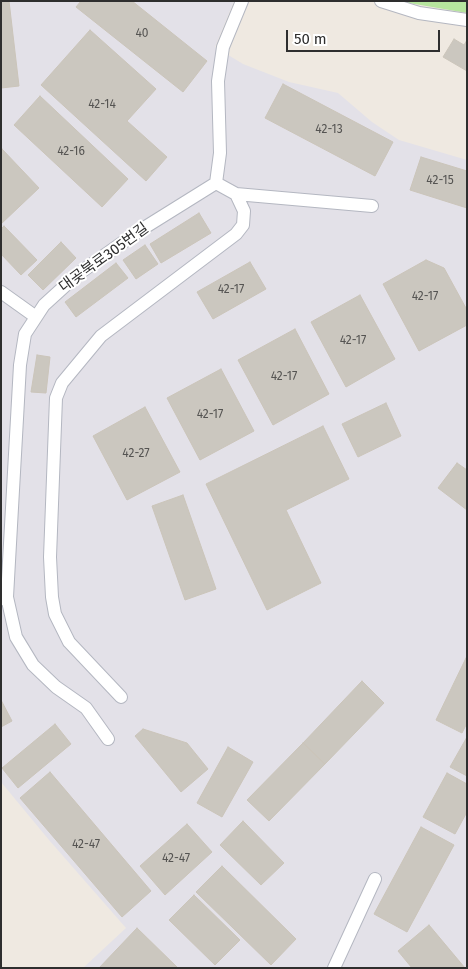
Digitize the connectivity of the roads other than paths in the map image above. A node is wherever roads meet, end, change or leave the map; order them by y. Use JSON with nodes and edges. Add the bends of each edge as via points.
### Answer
{"nodes":[{"id":1,"x":242,"y":1,"type":"edge"},
{"id":2,"x":382,"y":1,"type":"edge"},
{"id":3,"x":467,"y":20,"type":"edge"},
{"id":4,"x":216,"y":183,"type":"junction"},
{"id":5,"x":236,"y":194,"type":"junction"},
{"id":6,"x":372,"y":206,"type":"dead end"},
{"id":7,"x":1,"y":292,"type":"edge"},
{"id":8,"x":36,"y":317,"type":"junction"},
{"id":9,"x":4,"y":598,"type":"edge"},
{"id":10,"x":121,"y":697,"type":"dead end"},
{"id":11,"x":108,"y":739,"type":"dead end"},
{"id":12,"x":375,"y":880,"type":"dead end"},
{"id":13,"x":334,"y":968,"type":"edge"}],
"edges":[{"from":1,"to":4,"type":"lane","via":[[223,47],[218,81],[220,153]]},
{"from":2,"to":3,"type":"lane","via":[[419,12]]},
{"from":4,"to":5,"type":"lane"},
{"from":4,"to":8,"type":"lane","name":"대곶북로305번길","via":[[78,274],[44,305]]},
{"from":5,"to":6,"type":"lane"},
{"from":5,"to":10,"type":"lane","via":[[244,211],[244,224],[236,234],[101,336],[62,383],[56,398],[50,557],[55,614],[69,642]]},
{"from":7,"to":8,"type":"lane"},
{"from":8,"to":9,"type":"lane","name":"대곶북로305번길","via":[[25,334],[20,365]]},
{"from":9,"to":11,"type":"lane","name":"대곶북로305번길","via":[[16,637],[33,664],[56,687],[86,708]]},
{"from":12,"to":13,"type":"lane"}]}
